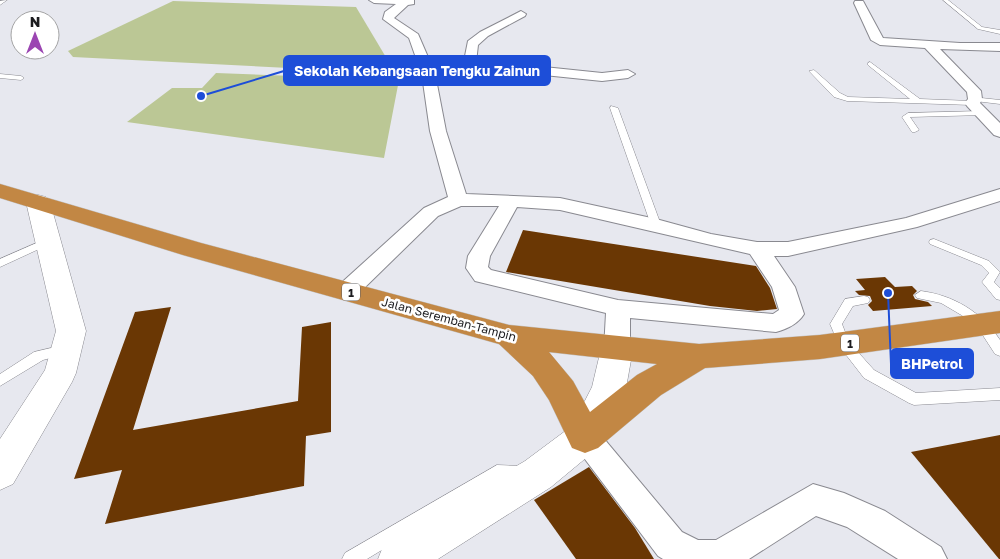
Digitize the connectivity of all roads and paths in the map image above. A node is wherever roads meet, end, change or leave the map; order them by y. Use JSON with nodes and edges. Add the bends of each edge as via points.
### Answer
{"nodes":[{"id":1,"x":5,"y":0,"type":"edge"},
{"id":2,"x":374,"y":0,"type":"edge"},
{"id":3,"x":420,"y":0,"type":"edge"},
{"id":4,"x":945,"y":0,"type":"edge"},
{"id":5,"x":406,"y":2,"type":"junction"},
{"id":6,"x":859,"y":2,"type":"dead end"},
{"id":7,"x":0,"y":3,"type":"edge"},
{"id":8,"x":522,"y":14,"type":"dead end"},
{"id":9,"x":1000,"y":32,"type":"edge"},
{"id":10,"x":929,"y":45,"type":"junction"},
{"id":11,"x":1000,"y":47,"type":"edge"},
{"id":12,"x":870,"y":64,"type":"dead end"},
{"id":13,"x":812,"y":71,"type":"dead end"},
{"id":14,"x":468,"y":73,"type":"junction"},
{"id":15,"x":628,"y":74,"type":"dead end"},
{"id":16,"x":429,"y":75,"type":"junction"},
{"id":17,"x":0,"y":76,"type":"edge"},
{"id":18,"x":21,"y":78,"type":"dead end"},
{"id":19,"x":919,"y":102,"type":"junction"},
{"id":20,"x":1000,"y":102,"type":"edge"},
{"id":21,"x":976,"y":105,"type":"junction"},
{"id":22,"x":614,"y":108,"type":"dead end"},
{"id":23,"x":915,"y":130,"type":"dead end"},
{"id":24,"x":1000,"y":132,"type":"edge"},
{"id":25,"x":0,"y":191,"type":"edge"},
{"id":26,"x":1000,"y":195,"type":"edge"},
{"id":27,"x":458,"y":200,"type":"junction"},
{"id":28,"x":511,"y":201,"type":"junction"},
{"id":29,"x":38,"y":202,"type":"junction"},
{"id":30,"x":656,"y":225,"type":"junction"},
{"id":31,"x":48,"y":241,"type":"junction"},
{"id":32,"x":934,"y":242,"type":"dead end"},
{"id":33,"x":757,"y":249,"type":"junction"},
{"id":34,"x":0,"y":263,"type":"edge"},
{"id":35,"x":347,"y":291,"type":"junction"},
{"id":36,"x":921,"y":295,"type":"dead end"},
{"id":37,"x":1000,"y":296,"type":"edge"},
{"id":38,"x":864,"y":300,"type":"dead end"},
{"id":39,"x":618,"y":308,"type":"junction"},
{"id":40,"x":991,"y":324,"type":"edge"},
{"id":41,"x":509,"y":336,"type":"junction"},
{"id":42,"x":844,"y":344,"type":"junction"},
{"id":43,"x":68,"y":349,"type":"junction"},
{"id":44,"x":617,"y":350,"type":"junction"},
{"id":45,"x":1000,"y":351,"type":"edge"},
{"id":46,"x":699,"y":356,"type":"junction"},
{"id":47,"x":0,"y":381,"type":"edge"},
{"id":48,"x":1000,"y":394,"type":"edge"},
{"id":49,"x":586,"y":438,"type":"junction"},
{"id":50,"x":0,"y":472,"type":"edge"},
{"id":51,"x":538,"y":474,"type":"junction"},
{"id":52,"x":351,"y":559,"type":"edge"},
{"id":53,"x":399,"y":559,"type":"edge"},
{"id":54,"x":928,"y":559,"type":"edge"}],
"edges":[{"from":1,"to":7,"type":"lane"},
{"from":2,"to":5,"type":"street"},
{"from":3,"to":5,"type":"street"},
{"from":4,"to":9,"type":"lane","via":[[980,28]]},
{"from":5,"to":16,"type":"street","via":[[389,14],[388,19],[414,36]]},
{"from":6,"to":10,"type":"street","via":[[875,38]]},
{"from":8,"to":14,"type":"street","via":[[477,39],[470,50]]},
{"from":10,"to":11,"type":"street"},
{"from":10,"to":21,"type":"street","via":[[974,91]]},
{"from":12,"to":19,"type":"lane"},
{"from":13,"to":19,"type":"lane","via":[[837,95],[847,99]]},
{"from":14,"to":15,"type":"street","via":[[491,75],[554,71],[602,77]]},
{"from":14,"to":16,"type":"street"},
{"from":16,"to":27,"type":"street","via":[[438,130]]},
{"from":17,"to":18,"type":"lane"},
{"from":19,"to":21,"type":"lane"},
{"from":20,"to":21,"type":"lane"},
{"from":21,"to":23,"type":"lane","via":[[908,115],[906,117]]},
{"from":21,"to":24,"type":"street"},
{"from":22,"to":30,"type":"lane"},
{"from":25,"to":29,"type":"highway","name":"Jalan Seremban-Tampin","number":"1"},
{"from":26,"to":33,"type":"street","via":[[910,223],[788,249]]},
{"from":27,"to":28,"type":"street"},
{"from":27,"to":35,"type":"street","via":[[431,212]]},
{"from":28,"to":30,"type":"street","via":[[560,204]]},
{"from":28,"to":39,"type":"street","via":[[479,256],[478,268],[483,276]]},
{"from":29,"to":31,"type":"street"},
{"from":29,"to":35,"type":"highway","name":"Jalan Seremban-Tampin","number":"1","via":[[192,249]]},
{"from":30,"to":33,"type":"street"},
{"from":31,"to":34,"type":"lane"},
{"from":31,"to":43,"type":"street","via":[[71,331]]},
{"from":32,"to":37,"type":"lane","via":[[985,263],[995,273],[988,282]]},
{"from":33,"to":39,"type":"street","via":[[791,301],[792,314],[776,323]]},
{"from":35,"to":41,"type":"highway","name":"Jalan Seremban-Tampin","number":"1"},
{"from":36,"to":40,"type":"lane","via":[[955,304]]},
{"from":38,"to":42,"type":"lane","via":[[849,302],[836,324]]},
{"from":39,"to":44,"type":"street"},
{"from":40,"to":42,"type":"highway","name":"Jalan Seremban-Tampin","number":"1"},
{"from":40,"to":45,"type":"lane"},
{"from":41,"to":44,"type":"highway","name":"Jalan Seremban-Tampin","number":"1"},
{"from":41,"to":49,"type":"highway","via":[[544,367]]},
{"from":42,"to":46,"type":"highway","name":"Jalan Seremban-Tampin","number":"1"},
{"from":42,"to":48,"type":"lane","via":[[869,374],[914,399]]},
{"from":43,"to":47,"type":"lane","via":[[39,356]]},
{"from":43,"to":50,"type":"street","via":[[60,373]]},
{"from":44,"to":46,"type":"highway","name":"Jalan Seremban-Tampin","number":"1"},
{"from":44,"to":49,"type":"street","via":[[609,388]]},
{"from":46,"to":49,"type":"highway","via":[[650,385]]},
{"from":49,"to":51,"type":"street"},
{"from":49,"to":54,"type":"street","via":[[670,544],[695,558],[720,557],[813,500],[831,503],[867,519]]},
{"from":51,"to":52,"type":"lane","via":[[497,472]]},
{"from":51,"to":53,"type":"street"}]}
